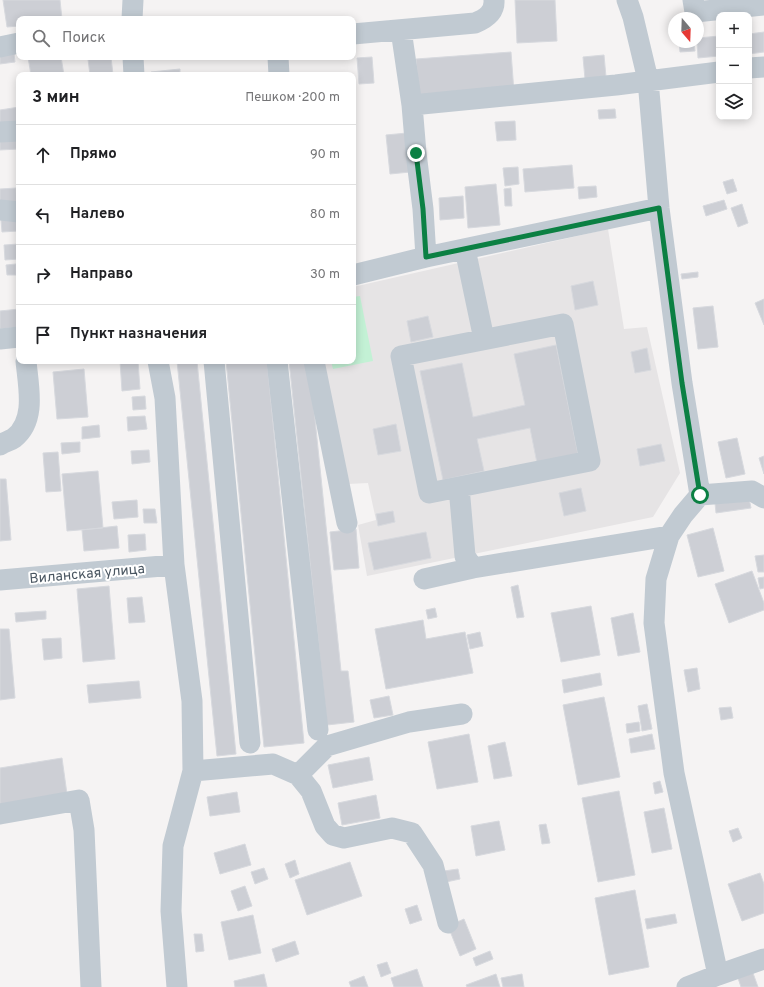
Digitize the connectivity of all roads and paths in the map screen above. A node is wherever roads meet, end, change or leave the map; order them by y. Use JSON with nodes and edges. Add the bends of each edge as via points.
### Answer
{"nodes":[{"id":1,"x":133,"y":0,"type":"edge"},
{"id":2,"x":494,"y":0,"type":"edge"},
{"id":3,"x":627,"y":0,"type":"edge"},
{"id":4,"x":693,"y":0,"type":"edge"},
{"id":5,"x":764,"y":5,"type":"edge"},
{"id":6,"x":132,"y":16,"type":"edge"},
{"id":7,"x":402,"y":30,"type":"junction"},
{"id":8,"x":356,"y":34,"type":"edge"},
{"id":9,"x":16,"y":44,"type":"edge"},
{"id":10,"x":0,"y":47,"type":"edge"},
{"id":11,"x":133,"y":60,"type":"edge"},
{"id":12,"x":278,"y":60,"type":"edge"},
{"id":13,"x":764,"y":66,"type":"edge"},
{"id":14,"x":752,"y":68,"type":"edge"},
{"id":15,"x":134,"y":72,"type":"edge"},
{"id":16,"x":279,"y":72,"type":"edge"},
{"id":17,"x":716,"y":72,"type":"edge"},
{"id":18,"x":648,"y":80,"type":"junction"},
{"id":19,"x":412,"y":105,"type":"junction"},
{"id":20,"x":16,"y":131,"type":"edge"},
{"id":21,"x":0,"y":132,"type":"edge"},
{"id":22,"x":659,"y":208,"type":"junction"},
{"id":23,"x":0,"y":210,"type":"edge"},
{"id":24,"x":16,"y":212,"type":"edge"},
{"id":25,"x":465,"y":249,"type":"junction"},
{"id":26,"x":426,"y":257,"type":"junction"},
{"id":27,"x":356,"y":274,"type":"edge"},
{"id":28,"x":16,"y":337,"type":"edge"},
{"id":29,"x":0,"y":339,"type":"edge"},
{"id":30,"x":484,"y":339,"type":"junction"},
{"id":31,"x":26,"y":364,"type":"edge"},
{"id":32,"x":159,"y":364,"type":"edge"},
{"id":33,"x":214,"y":364,"type":"edge"},
{"id":34,"x":277,"y":364,"type":"edge"},
{"id":35,"x":315,"y":364,"type":"edge"},
{"id":36,"x":0,"y":445,"type":"edge"},
{"id":37,"x":459,"y":487,"type":"junction"},
{"id":38,"x":700,"y":495,"type":"junction"},
{"id":39,"x":764,"y":498,"type":"edge"},
{"id":40,"x":347,"y":523,"type":"dead end"},
{"id":41,"x":669,"y":536,"type":"junction"},
{"id":42,"x":174,"y":565,"type":"junction"},
{"id":43,"x":474,"y":568,"type":"junction"},
{"id":44,"x":424,"y":579,"type":"dead end"},
{"id":45,"x":0,"y":580,"type":"edge"},
{"id":46,"x":462,"y":714,"type":"dead end"},
{"id":47,"x":318,"y":730,"type":"dead end"},
{"id":48,"x":250,"y":743,"type":"dead end"},
{"id":49,"x":193,"y":771,"type":"junction"},
{"id":50,"x":298,"y":775,"type":"junction"},
{"id":51,"x":0,"y":814,"type":"edge"},
{"id":52,"x":448,"y":923,"type":"dead end"},
{"id":53,"x":764,"y":959,"type":"edge"},
{"id":54,"x":718,"y":975,"type":"junction"},
{"id":55,"x":91,"y":987,"type":"edge"},
{"id":56,"x":177,"y":987,"type":"edge"},
{"id":57,"x":687,"y":987,"type":"edge"}],
"edges":[{"from":1,"to":6,"type":"street"},
{"from":2,"to":7,"type":"street","via":[[488,18],[475,23]]},
{"from":3,"to":18,"type":"street"},
{"from":4,"to":5,"type":"street","via":[[695,12]]},
{"from":7,"to":8,"type":"street"},
{"from":7,"to":19,"type":"street"},
{"from":9,"to":10,"type":"street"},
{"from":11,"to":15,"type":"street"},
{"from":12,"to":16,"type":"street"},
{"from":13,"to":14,"type":"street"},
{"from":17,"to":18,"type":"street"},
{"from":18,"to":19,"type":"street","via":[[616,86]]},
{"from":18,"to":22,"type":"street"},
{"from":19,"to":26,"type":"street"},
{"from":20,"to":21,"type":"street"},
{"from":22,"to":25,"type":"street"},
{"from":22,"to":38,"type":"street"},
{"from":23,"to":24,"type":"street"},
{"from":25,"to":26,"type":"street"},
{"from":25,"to":30,"type":"street"},
{"from":26,"to":27,"type":"street"},
{"from":28,"to":29,"type":"street"},
{"from":30,"to":37,"type":"street","via":[[401,356],[429,493]]},
{"from":30,"to":37,"type":"street","via":[[563,324],[590,461]]},
{"from":31,"to":36,"type":"street","via":[[30,402],[27,422],[14,438]]},
{"from":32,"to":42,"type":"street","via":[[166,398]]},
{"from":33,"to":48,"type":"street"},
{"from":34,"to":47,"type":"street"},
{"from":35,"to":40,"type":"street"},
{"from":37,"to":43,"type":"street","via":[[465,556]]},
{"from":38,"to":39,"type":"street","via":[[752,491]]},
{"from":38,"to":41,"type":"street"},
{"from":41,"to":43,"type":"street"},
{"from":41,"to":54,"type":"street","via":[[656,579],[654,624],[674,773]]},
{"from":42,"to":45,"type":"street","name":"Виланская улица"},
{"from":42,"to":49,"type":"street","via":[[192,701]]},
{"from":43,"to":44,"type":"street"},
{"from":46,"to":50,"type":"street","via":[[409,722],[327,746]]},
{"from":49,"to":50,"type":"street","via":[[273,764]]},
{"from":49,"to":56,"type":"street","via":[[173,846],[171,911]]},
{"from":50,"to":52,"type":"street","via":[[311,791],[325,826],[333,835],[344,838],[392,828],[412,833],[433,865]]},
{"from":51,"to":55,"type":"street","via":[[79,800],[84,830]]},
{"from":53,"to":54,"type":"street"},
{"from":54,"to":57,"type":"street"}]}
